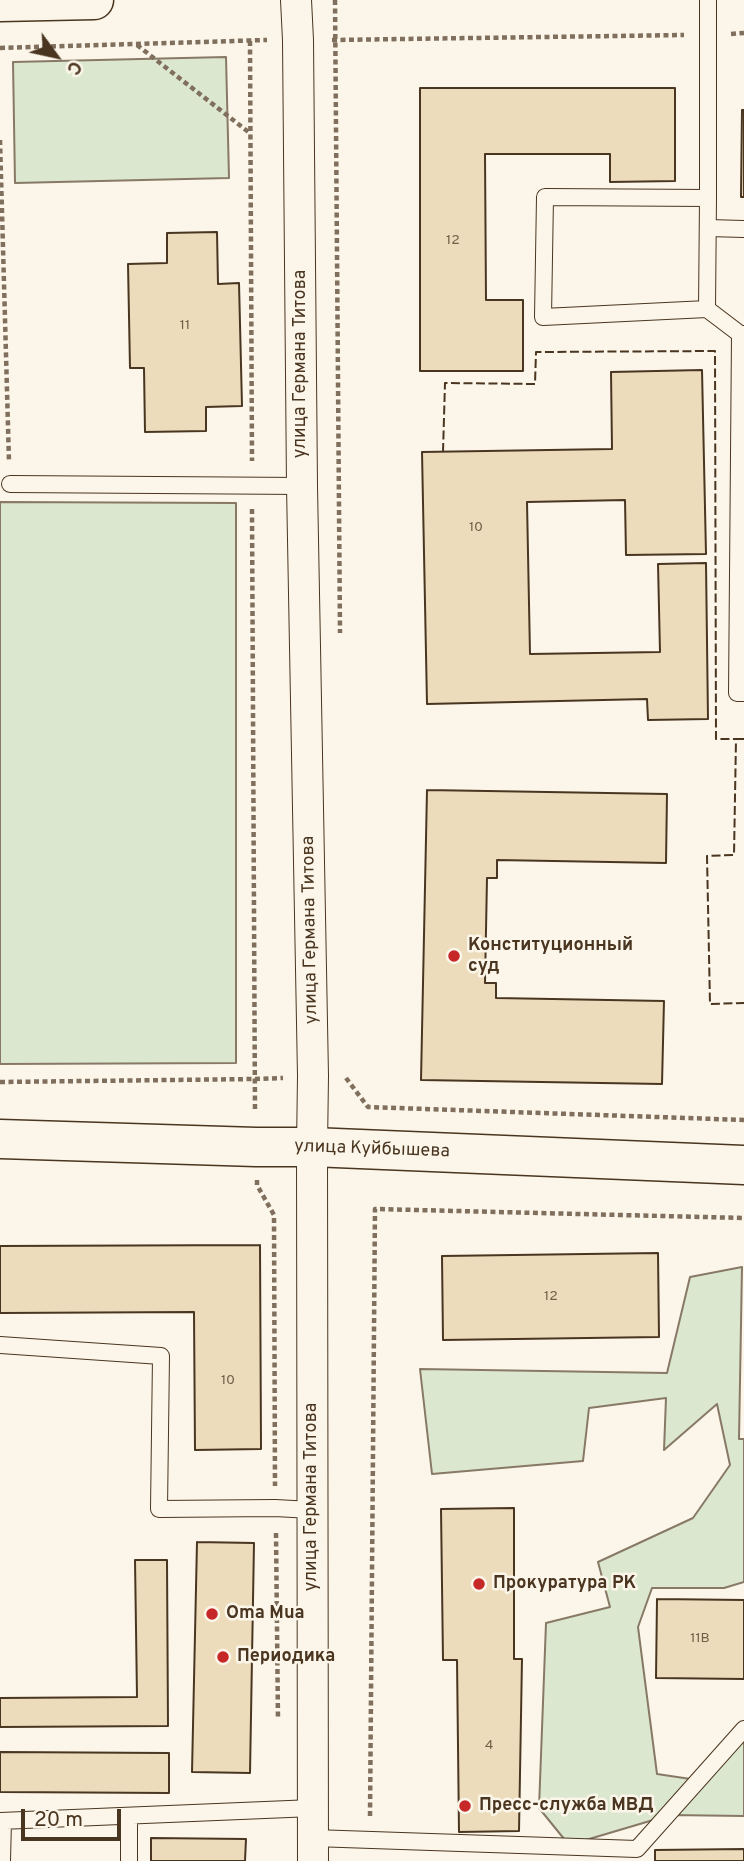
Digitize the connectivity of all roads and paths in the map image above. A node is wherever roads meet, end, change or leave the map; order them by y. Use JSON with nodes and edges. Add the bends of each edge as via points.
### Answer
{"nodes":[{"id":1,"x":94,"y":0,"type":"edge"},
{"id":2,"x":296,"y":0,"type":"edge"},
{"id":3,"x":335,"y":0,"type":"edge"},
{"id":4,"x":708,"y":0,"type":"edge"},
{"id":5,"x":0,"y":2,"type":"edge"},
{"id":6,"x":744,"y":33,"type":"edge"},
{"id":7,"x":709,"y":34,"type":"junction"},
{"id":8,"x":298,"y":40,"type":"junction"},
{"id":9,"x":334,"y":40,"type":"junction"},
{"id":10,"x":250,"y":41,"type":"junction"},
{"id":11,"x":136,"y":44,"type":"junction"},
{"id":12,"x":0,"y":48,"type":"edge"},
{"id":13,"x":251,"y":134,"type":"junction"},
{"id":14,"x":0,"y":140,"type":"edge"},
{"id":15,"x":708,"y":198,"type":"junction"},
{"id":16,"x":708,"y":228,"type":"junction"},
{"id":17,"x":744,"y":229,"type":"edge"},
{"id":18,"x":707,"y":309,"type":"junction"},
{"id":19,"x":742,"y":334,"type":"edge"},
{"id":20,"x":10,"y":484,"type":"joint"},
{"id":21,"x":252,"y":485,"type":"junction"},
{"id":22,"x":302,"y":486,"type":"junction"},
{"id":23,"x":340,"y":642,"type":"dead end"},
{"id":24,"x":744,"y":693,"type":"edge"},
{"id":25,"x":313,"y":1076,"type":"junction"},
{"id":26,"x":255,"y":1079,"type":"junction"},
{"id":27,"x":0,"y":1082,"type":"edge"},
{"id":28,"x":744,"y":1120,"type":"edge"},
{"id":29,"x":0,"y":1139,"type":"edge"},
{"id":30,"x":312,"y":1147,"type":"junction"},
{"id":31,"x":744,"y":1165,"type":"edge"},
{"id":32,"x":744,"y":1218,"type":"edge"},
{"id":33,"x":0,"y":1345,"type":"edge"},
{"id":34,"x":312,"y":1510,"type":"junction"},
{"id":35,"x":744,"y":1730,"type":"edge"},
{"id":36,"x":129,"y":1816,"type":"junction"},
{"id":37,"x":2,"y":1821,"type":"edge"},
{"id":38,"x":313,"y":1836,"type":"edge"},
{"id":39,"x":370,"y":1838,"type":"junction"},
{"id":40,"x":2,"y":1861,"type":"edge"},
{"id":41,"x":129,"y":1861,"type":"edge"}],
"edges":[{"from":1,"to":5,"type":"main road"},
{"from":2,"to":8,"type":"street","name":"улица Германа Титова"},
{"from":3,"to":9,"type":"path"},
{"from":4,"to":7,"type":"lane"},
{"from":6,"to":7,"type":"path"},
{"from":7,"to":9,"type":"path"},
{"from":7,"to":15,"type":"lane"},
{"from":8,"to":9,"type":"path"},
{"from":8,"to":10,"type":"path"},
{"from":8,"to":22,"type":"street","name":"улица Германа Титова"},
{"from":9,"to":23,"type":"path"},
{"from":10,"to":11,"type":"path"},
{"from":10,"to":13,"type":"path"},
{"from":11,"to":12,"type":"path"},
{"from":11,"to":13,"type":"path"},
{"from":13,"to":21,"type":"path"},
{"from":14,"to":20,"type":"path"},
{"from":15,"to":16,"type":"lane"},
{"from":15,"to":18,"type":"lane","via":[[545,197],[544,317]]},
{"from":16,"to":17,"type":"lane"},
{"from":16,"to":18,"type":"lane"},
{"from":18,"to":19,"type":"lane"},
{"from":19,"to":24,"type":"lane","via":[[737,693]]},
{"from":20,"to":21,"type":"lane"},
{"from":21,"to":22,"type":"lane"},
{"from":21,"to":26,"type":"path"},
{"from":22,"to":25,"type":"street","name":"улица Германа Титова"},
{"from":25,"to":26,"type":"path"},
{"from":25,"to":28,"type":"path","via":[[344,1075],[368,1107]]},
{"from":25,"to":30,"type":"street","name":"улица Германа Титова"},
{"from":26,"to":27,"type":"path"},
{"from":29,"to":30,"type":"main road","name":"улица Куйбышева"},
{"from":30,"to":31,"type":"main road","name":"улица Куйбышева"},
{"from":30,"to":34,"type":"street","name":"улица Германа Титова"},
{"from":32,"to":39,"type":"path","via":[[375,1209]]},
{"from":33,"to":34,"type":"lane","via":[[161,1356],[159,1509]]},
{"from":34,"to":38,"type":"street","name":"улица Германа Титова"},
{"from":35,"to":39,"type":"lane","via":[[636,1849]]},
{"from":36,"to":37,"type":"lane"},
{"from":36,"to":38,"type":"lane"},
{"from":36,"to":41,"type":"lane"},
{"from":37,"to":40,"type":"lane"},
{"from":38,"to":39,"type":"lane"}]}
